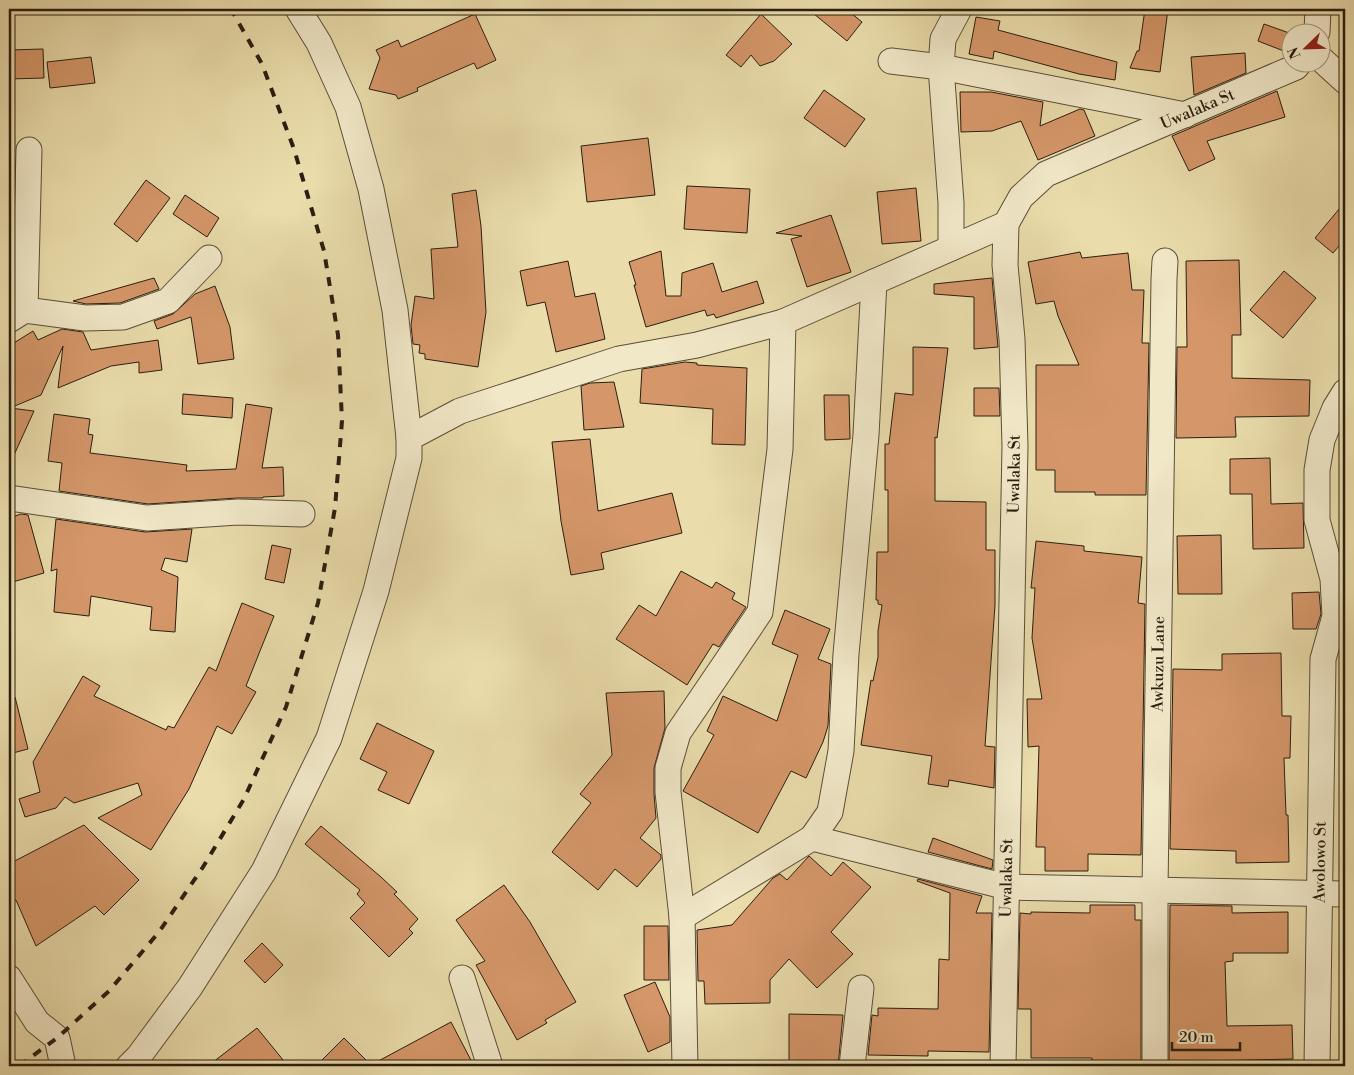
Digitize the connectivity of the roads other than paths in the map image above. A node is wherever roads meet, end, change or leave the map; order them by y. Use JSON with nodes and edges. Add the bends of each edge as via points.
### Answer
{"nodes":[{"id":1,"x":298,"y":9,"type":"edge"},
{"id":2,"x":959,"y":9,"type":"edge"},
{"id":3,"x":1318,"y":9,"type":"edge"},
{"id":4,"x":1317,"y":22,"type":"edge"},
{"id":5,"x":891,"y":61,"type":"dead end"},
{"id":6,"x":941,"y":67,"type":"junction"},
{"id":7,"x":1332,"y":69,"type":"edge"},
{"id":8,"x":1284,"y":72,"type":"edge"},
{"id":9,"x":1345,"y":81,"type":"edge"},
{"id":10,"x":1185,"y":115,"type":"junction"},
{"id":11,"x":29,"y":150,"type":"dead end"},
{"id":12,"x":1006,"y":224,"type":"junction"},
{"id":13,"x":951,"y":248,"type":"junction"},
{"id":14,"x":209,"y":258,"type":"dead end"},
{"id":15,"x":1165,"y":261,"type":"dead end"},
{"id":16,"x":874,"y":282,"type":"junction"},
{"id":17,"x":17,"y":315,"type":"edge"},
{"id":18,"x":783,"y":322,"type":"junction"},
{"id":19,"x":1345,"y":392,"type":"edge"},
{"id":20,"x":409,"y":438,"type":"junction"},
{"id":21,"x":9,"y":498,"type":"edge"},
{"id":22,"x":302,"y":514,"type":"dead end"},
{"id":23,"x":812,"y":838,"type":"junction"},
{"id":24,"x":1007,"y":887,"type":"junction"},
{"id":25,"x":1155,"y":889,"type":"junction"},
{"id":26,"x":1319,"y":894,"type":"junction"},
{"id":27,"x":1345,"y":894,"type":"edge"},
{"id":28,"x":682,"y":917,"type":"junction"},
{"id":29,"x":462,"y":978,"type":"dead end"},
{"id":30,"x":9,"y":979,"type":"edge"},
{"id":31,"x":861,"y":988,"type":"dead end"},
{"id":32,"x":63,"y":1066,"type":"edge"},
{"id":33,"x":129,"y":1066,"type":"edge"},
{"id":34,"x":490,"y":1066,"type":"edge"},
{"id":35,"x":685,"y":1066,"type":"edge"},
{"id":36,"x":852,"y":1066,"type":"edge"},
{"id":37,"x":1003,"y":1066,"type":"edge"},
{"id":38,"x":1155,"y":1066,"type":"edge"},
{"id":39,"x":1316,"y":1066,"type":"edge"}],
"edges":[{"from":1,"to":20,"type":"street","via":[[319,43],[348,107],[371,190],[395,310]]},
{"from":2,"to":6,"type":"street","via":[[942,39]]},
{"from":3,"to":4,"type":"street"},
{"from":5,"to":6,"type":"street"},
{"from":6,"to":10,"type":"street"},
{"from":6,"to":13,"type":"street"},
{"from":7,"to":9,"type":"street"},
{"from":8,"to":10,"type":"street","name":"Uwalaka St"},
{"from":10,"to":12,"type":"street","name":"Uwalaka St","via":[[1046,174],[1021,197]]},
{"from":11,"to":17,"type":"street"},
{"from":12,"to":13,"type":"street"},
{"from":12,"to":24,"type":"street","name":"Uwalaka St","via":[[1005,265],[1012,339],[1015,446]]},
{"from":13,"to":16,"type":"street"},
{"from":14,"to":17,"type":"street","via":[[168,301],[123,317]]},
{"from":15,"to":25,"type":"street","name":"Awkuzu Lane"},
{"from":16,"to":18,"type":"street"},
{"from":16,"to":23,"type":"street","via":[[866,435],[846,654],[841,751],[830,812]]},
{"from":18,"to":20,"type":"street","via":[[698,345],[610,362],[460,411]]},
{"from":18,"to":28,"type":"street","via":[[780,449],[760,612],[678,733],[668,768]]},
{"from":19,"to":26,"type":"street","name":"Awolowo St","via":[[1322,440],[1317,470],[1317,520],[1333,579],[1335,616],[1323,659]]},
{"from":20,"to":33,"type":"street","via":[[409,458],[376,591],[329,738],[264,871],[190,987]]},
{"from":21,"to":22,"type":"street","via":[[147,518],[238,512]]},
{"from":23,"to":24,"type":"street"},
{"from":23,"to":28,"type":"street"},
{"from":24,"to":25,"type":"street"},
{"from":24,"to":37,"type":"street","name":"Uwalaka St"},
{"from":25,"to":26,"type":"street"},
{"from":25,"to":38,"type":"street","name":"Awkuzu Lane"},
{"from":26,"to":27,"type":"street"},
{"from":26,"to":39,"type":"street","name":"Awolowo St"},
{"from":28,"to":35,"type":"street"},
{"from":29,"to":34,"type":"street"},
{"from":30,"to":32,"type":"street","via":[[37,1022],[57,1038]]},
{"from":31,"to":36,"type":"street"}]}
